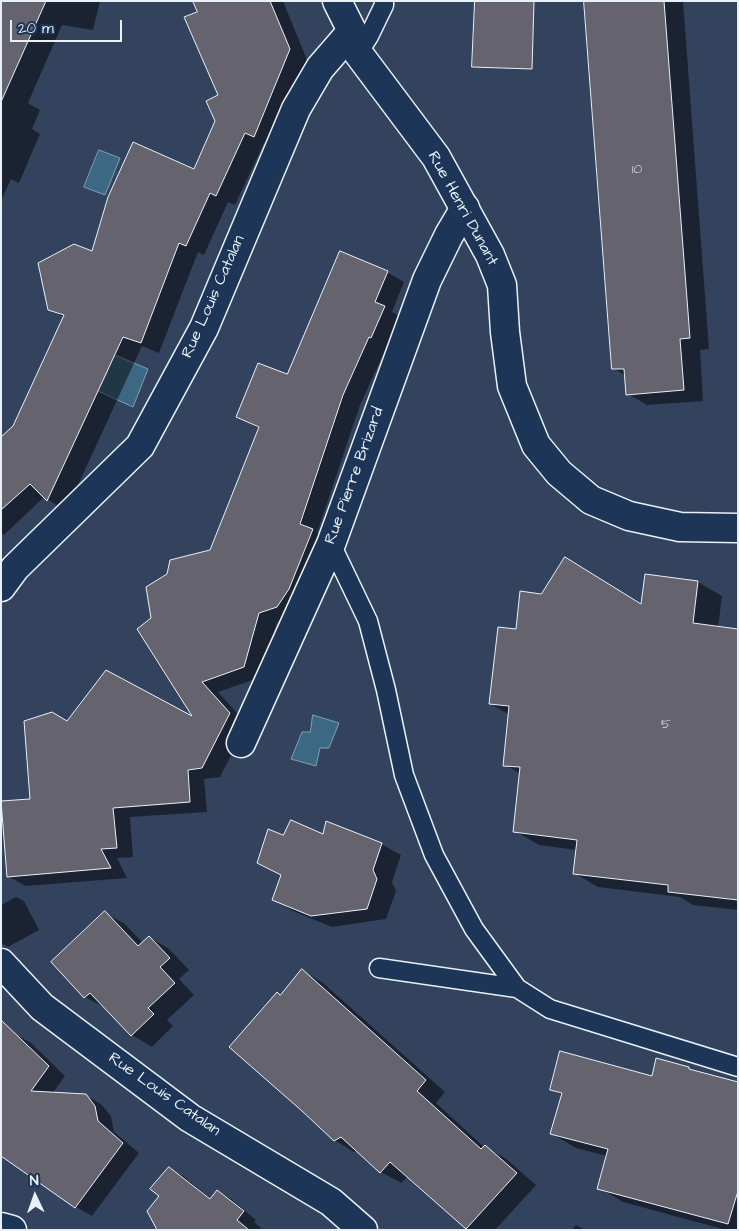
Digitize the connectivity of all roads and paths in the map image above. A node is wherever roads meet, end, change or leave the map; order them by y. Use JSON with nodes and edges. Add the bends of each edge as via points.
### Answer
{"nodes":[{"id":1,"x":337,"y":1,"type":"edge"},
{"id":2,"x":384,"y":1,"type":"edge"},
{"id":3,"x":355,"y":42,"type":"junction"},
{"id":4,"x":465,"y":208,"type":"junction"},
{"id":5,"x":738,"y":528,"type":"edge"},
{"id":6,"x":331,"y":544,"type":"junction"},
{"id":7,"x":1,"y":587,"type":"edge"},
{"id":8,"x":241,"y":743,"type":"dead end"},
{"id":9,"x":1,"y":963,"type":"edge"},
{"id":10,"x":380,"y":968,"type":"dead end"},
{"id":11,"x":517,"y":988,"type":"junction"},
{"id":12,"x":738,"y":1067,"type":"edge"},
{"id":13,"x":1,"y":1227,"type":"edge"},
{"id":14,"x":12,"y":1230,"type":"edge"},
{"id":15,"x":363,"y":1230,"type":"edge"}],
"edges":[{"from":1,"to":3,"type":"street"},
{"from":2,"to":3,"type":"lane","via":[[369,36]]},
{"from":3,"to":4,"type":"street","name":"Rue Henri Dunant","via":[[436,157]]},
{"from":3,"to":7,"type":"street","name":"Rue Louis Catalan","via":[[320,68],[296,109],[204,328],[140,446],[15,568]]},
{"from":4,"to":5,"type":"street","name":"Rue Henri Dunant","via":[[502,285],[512,386],[536,445],[559,473],[591,500],[629,516],[680,527]]},
{"from":4,"to":6,"type":"street","name":"Rue Pierre Brizard","via":[[427,280]]},
{"from":6,"to":8,"type":"street","name":"Rue Pierre Brizard"},
{"from":6,"to":11,"type":"lane","via":[[368,621],[404,775],[434,855],[474,929]]},
{"from":9,"to":15,"type":"street","name":"Rue Louis Catalan","via":[[42,1007],[190,1118],[332,1202]]},
{"from":10,"to":11,"type":"lane"},
{"from":11,"to":12,"type":"lane","via":[[550,1009]]},
{"from":13,"to":14,"type":"street"}]}
